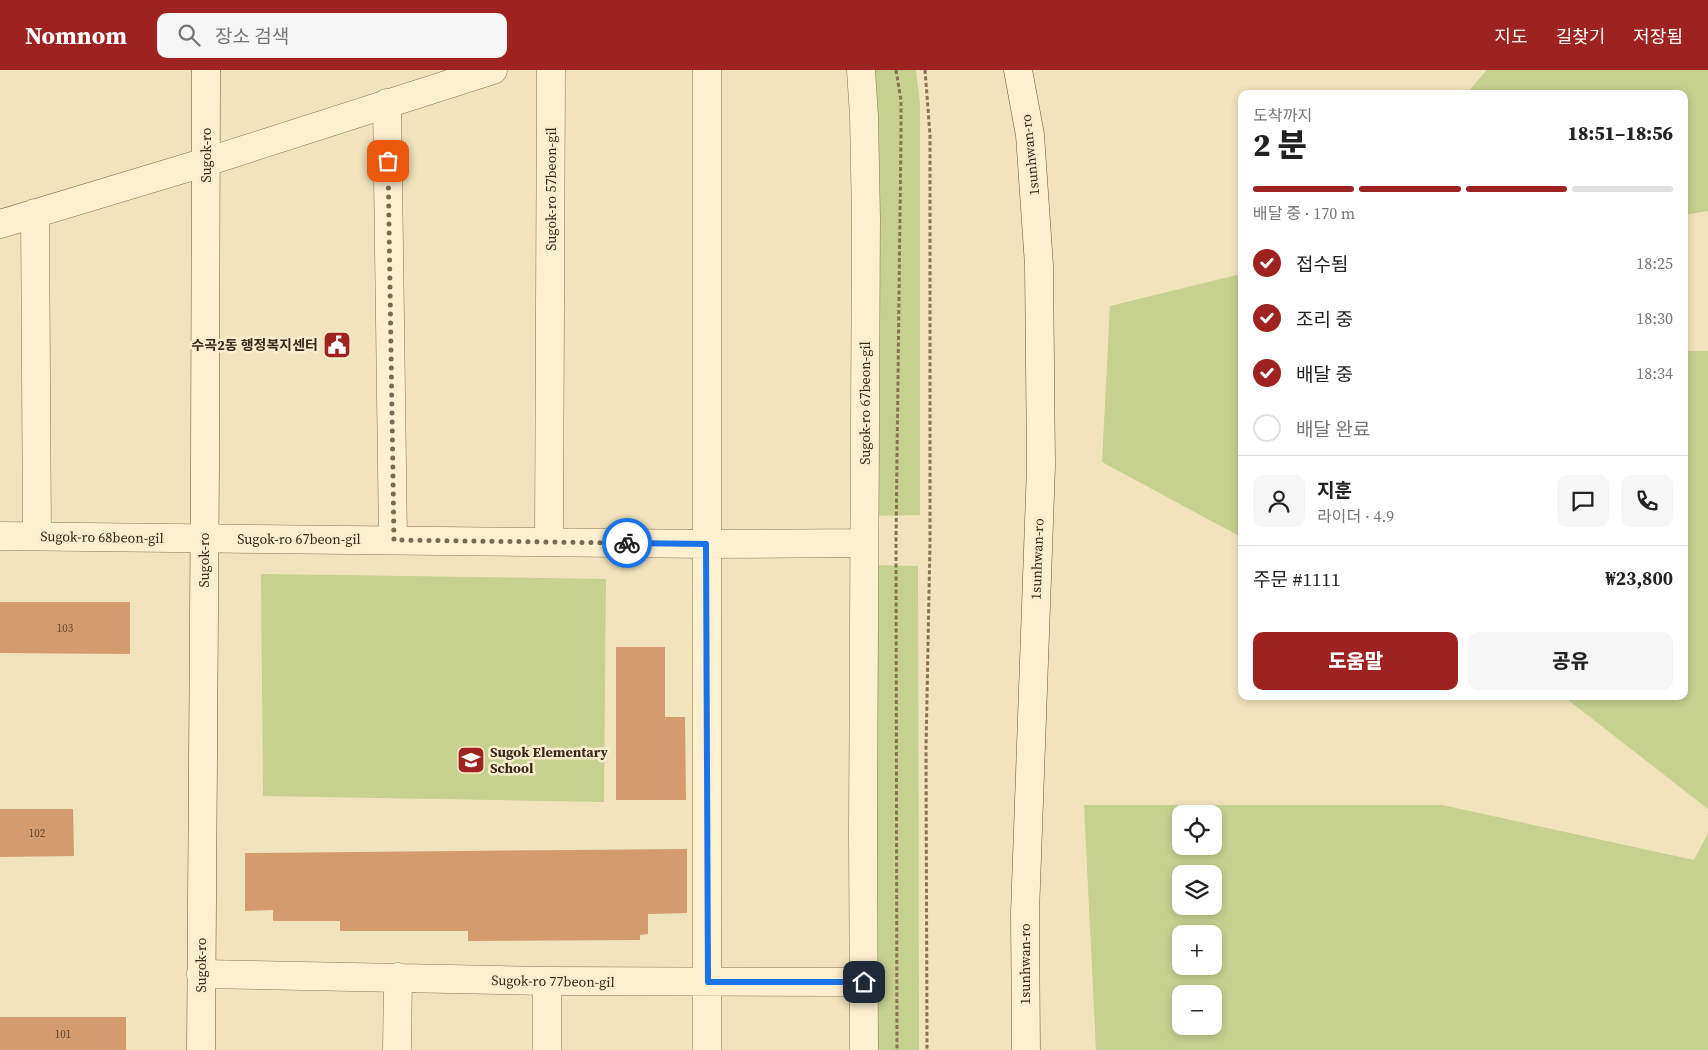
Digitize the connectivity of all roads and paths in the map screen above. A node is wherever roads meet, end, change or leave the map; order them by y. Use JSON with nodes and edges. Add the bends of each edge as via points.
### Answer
{"nodes":[{"id":1,"x":206,"y":70,"type":"edge"},
{"id":2,"x":493,"y":70,"type":"edge"},
{"id":3,"x":551,"y":70,"type":"edge"},
{"id":4,"x":707,"y":70,"type":"edge"},
{"id":5,"x":861,"y":70,"type":"edge"},
{"id":6,"x":896,"y":70,"type":"edge"},
{"id":7,"x":925,"y":70,"type":"edge"},
{"id":8,"x":1018,"y":70,"type":"edge"},
{"id":9,"x":387,"y":103,"type":"junction"},
{"id":10,"x":206,"y":162,"type":"junction"},
{"id":11,"x":35,"y":213,"type":"junction"},
{"id":12,"x":0,"y":224,"type":"edge"},
{"id":13,"x":37,"y":526,"type":"junction"},
{"id":14,"x":0,"y":536,"type":"edge"},
{"id":15,"x":205,"y":538,"type":"junction"},
{"id":16,"x":394,"y":540,"type":"junction"},
{"id":17,"x":550,"y":541,"type":"junction"},
{"id":18,"x":864,"y":543,"type":"junction"},
{"id":19,"x":706,"y":544,"type":"junction"},
{"id":20,"x":201,"y":974,"type":"junction"},
{"id":21,"x":398,"y":977,"type":"junction"},
{"id":22,"x":547,"y":982,"type":"junction"},
{"id":23,"x":708,"y":982,"type":"junction"},
{"id":24,"x":864,"y":982,"type":"junction"},
{"id":25,"x":201,"y":1050,"type":"edge"},
{"id":26,"x":397,"y":1050,"type":"edge"},
{"id":27,"x":547,"y":1050,"type":"edge"},
{"id":28,"x":707,"y":1050,"type":"edge"},
{"id":29,"x":864,"y":1050,"type":"edge"},
{"id":30,"x":897,"y":1050,"type":"edge"},
{"id":31,"x":927,"y":1050,"type":"edge"},
{"id":32,"x":1026,"y":1050,"type":"edge"}],
"edges":[{"from":1,"to":10,"type":"street","name":"Sugok-ro"},
{"from":2,"to":9,"type":"street"},
{"from":3,"to":17,"type":"street","name":"Sugok-ro 57beon-gil"},
{"from":4,"to":19,"type":"street"},
{"from":5,"to":18,"type":"street","name":"Sugok-ro 67beon-gil","via":[[866,263]]},
{"from":6,"to":30,"type":"path","via":[[901,100],[896,542]]},
{"from":7,"to":31,"type":"path","via":[[930,164]]},
{"from":8,"to":32,"type":"street","name":"1sunhwan-ro","via":[[1030,135],[1039,265],[1041,466],[1025,912]]},
{"from":9,"to":10,"type":"street"},
{"from":9,"to":16,"type":"street"},
{"from":10,"to":11,"type":"street"},
{"from":10,"to":15,"type":"street","name":"Sugok-ro"},
{"from":11,"to":12,"type":"street"},
{"from":11,"to":13,"type":"street"},
{"from":13,"to":14,"type":"street","name":"Sugok-ro 68beon-gil"},
{"from":13,"to":15,"type":"street","name":"Sugok-ro 68beon-gil"},
{"from":15,"to":16,"type":"street","name":"Sugok-ro 67beon-gil"},
{"from":15,"to":20,"type":"street","name":"Sugok-ro"},
{"from":16,"to":17,"type":"street","name":"Sugok-ro 67beon-gil"},
{"from":17,"to":19,"type":"street","name":"Sugok-ro 67beon-gil"},
{"from":18,"to":19,"type":"street","name":"Sugok-ro 67beon-gil"},
{"from":18,"to":24,"type":"street","name":"Sugok-ro 67beon-gil"},
{"from":19,"to":23,"type":"street"},
{"from":20,"to":21,"type":"street","name":"Sugok-ro 77beon-gil"},
{"from":20,"to":25,"type":"street","name":"Sugok-ro"},
{"from":21,"to":22,"type":"street","name":"Sugok-ro 77beon-gil"},
{"from":21,"to":26,"type":"street"},
{"from":22,"to":23,"type":"street","name":"Sugok-ro 77beon-gil"},
{"from":22,"to":27,"type":"street"},
{"from":23,"to":24,"type":"street","name":"Sugok-ro 77beon-gil"},
{"from":23,"to":28,"type":"street"},
{"from":24,"to":29,"type":"street"}]}
